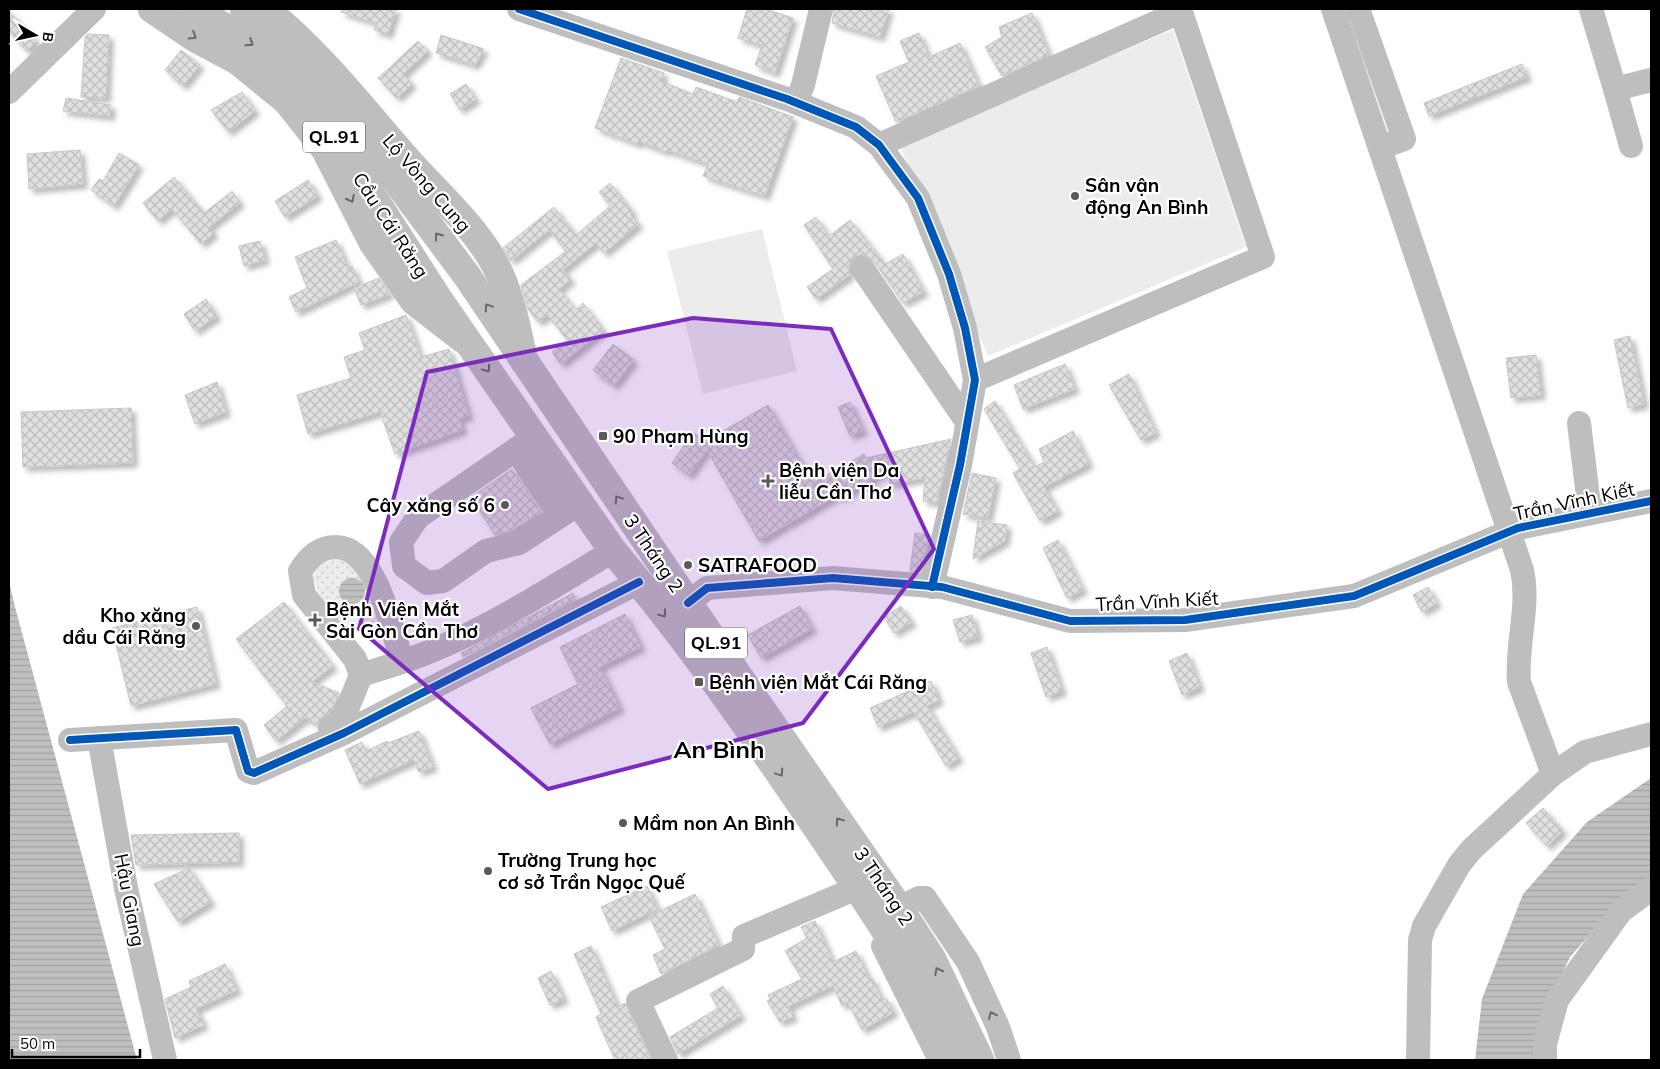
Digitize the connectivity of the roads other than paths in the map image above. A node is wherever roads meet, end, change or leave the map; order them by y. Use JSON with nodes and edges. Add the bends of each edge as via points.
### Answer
{"nodes":[{"id":1,"x":94,"y":9,"type":"edge"},
{"id":2,"x":152,"y":9,"type":"edge"},
{"id":3,"x":194,"y":9,"type":"edge"},
{"id":4,"x":519,"y":9,"type":"edge"},
{"id":5,"x":821,"y":9,"type":"edge"},
{"id":6,"x":1333,"y":9,"type":"edge"},
{"id":7,"x":1358,"y":9,"type":"edge"},
{"id":8,"x":1591,"y":9,"type":"edge"},
{"id":9,"x":263,"y":10,"type":"edge"},
{"id":10,"x":1180,"y":10,"type":"edge"},
{"id":11,"x":1651,"y":80,"type":"edge"},
{"id":12,"x":1615,"y":89,"type":"junction"},
{"id":13,"x":9,"y":92,"type":"edge"},
{"id":14,"x":796,"y":102,"type":"junction"},
{"id":15,"x":879,"y":145,"type":"junction"},
{"id":16,"x":1630,"y":146,"type":"dead end"},
{"id":17,"x":1380,"y":148,"type":"junction"},
{"id":18,"x":862,"y":268,"type":"dead end"},
{"id":19,"x":467,"y":276,"type":"joint"},
{"id":20,"x":439,"y":300,"type":"joint"},
{"id":21,"x":469,"y":344,"type":"junction"},
{"id":22,"x":525,"y":362,"type":"junction"},
{"id":23,"x":975,"y":380,"type":"junction"},
{"id":24,"x":967,"y":422,"type":"junction"},
{"id":25,"x":1579,"y":422,"type":"dead end"},
{"id":26,"x":525,"y":443,"type":"junction"},
{"id":27,"x":1651,"y":501,"type":"edge"},
{"id":28,"x":570,"y":510,"type":"junction"},
{"id":29,"x":1590,"y":513,"type":"junction"},
{"id":30,"x":1509,"y":532,"type":"junction"},
{"id":31,"x":612,"y":551,"type":"junction"},
{"id":32,"x":639,"y":582,"type":"junction"},
{"id":33,"x":932,"y":587,"type":"junction"},
{"id":34,"x":688,"y":603,"type":"junction"},
{"id":35,"x":402,"y":662,"type":"junction"},
{"id":36,"x":361,"y":675,"type":"junction"},
{"id":37,"x":330,"y":728,"type":"dead end"},
{"id":38,"x":1651,"y":734,"type":"edge"},
{"id":39,"x":99,"y":738,"type":"junction"},
{"id":40,"x":70,"y":740,"type":"dead end"},
{"id":41,"x":1553,"y":774,"type":"junction"},
{"id":42,"x":858,"y":888,"type":"junction"},
{"id":43,"x":1651,"y":889,"type":"edge"},
{"id":44,"x":899,"y":908,"type":"junction"},
{"id":45,"x":888,"y":934,"type":"junction"},
{"id":46,"x":950,"y":1018,"type":"junction"},
{"id":47,"x":164,"y":1060,"type":"edge"},
{"id":48,"x":666,"y":1060,"type":"edge"},
{"id":49,"x":940,"y":1060,"type":"edge"},
{"id":50,"x":956,"y":1060,"type":"edge"},
{"id":51,"x":980,"y":1060,"type":"edge"},
{"id":52,"x":1009,"y":1060,"type":"edge"},
{"id":53,"x":1418,"y":1060,"type":"edge"},
{"id":54,"x":1546,"y":1060,"type":"edge"}],
"edges":[{"from":1,"to":13,"type":"street"},
{"from":2,"to":21,"type":"main road","one_way":true,"via":[[195,38],[238,61],[288,101],[325,149],[373,243],[414,301]]},
{"from":3,"to":20,"type":"main road","name":"Cầu Cái Răng","number":"QL.91","one_way":true,"via":[[255,45],[307,94]]},
{"from":4,"to":14,"type":"street"},
{"from":5,"to":14,"type":"street"},
{"from":6,"to":17,"type":"street"},
{"from":7,"to":17,"type":"street","via":[[1404,139]]},
{"from":8,"to":12,"type":"street"},
{"from":19,"to":9,"type":"main road","name":"Cầu Cái Răng","number":"QL.91","one_way":true,"via":[[327,88],[279,36]]},
{"from":9,"to":22,"type":"main road","name":"Lộ Vòng Cung","via":[[296,34],[454,207],[496,266],[513,309]]},
{"from":10,"to":15,"type":"street"},
{"from":10,"to":23,"type":"street","via":[[1263,257]]},
{"from":11,"to":12,"type":"street"},
{"from":12,"to":16,"type":"street"},
{"from":14,"to":15,"type":"street","via":[[856,127]]},
{"from":15,"to":23,"type":"street","via":[[918,198],[951,283],[965,328]]},
{"from":17,"to":30,"type":"street"},
{"from":18,"to":24,"type":"street"},
{"from":22,"to":19,"type":"main road","name":"3 Tháng 2","number":"QL.91","one_way":true},
{"from":20,"to":21,"type":"main road","name":"3 Tháng 2","number":"QL.91"},
{"from":21,"to":26,"type":"main road","name":"3 Tháng 2","number":"QL.91","one_way":true},
{"from":34,"to":22,"type":"main road","name":"3 Tháng 2","number":"QL.91","one_way":true},
{"from":23,"to":24,"type":"street"},
{"from":24,"to":33,"type":"street"},
{"from":25,"to":29,"type":"street"},
{"from":26,"to":28,"type":"main road","name":"3 Tháng 2","number":"QL.91"},
{"from":26,"to":28,"type":"street","via":[[418,518],[401,542],[404,566],[426,583],[443,580],[486,550],[520,543]]},
{"from":27,"to":29,"type":"street","name":"Trần Vĩnh Kiết"},
{"from":28,"to":31,"type":"main road","name":"3 Tháng 2","number":"QL.91"},
{"from":29,"to":30,"type":"street","name":"Trần Vĩnh Kiết"},
{"from":30,"to":33,"type":"street","name":"Trần Vĩnh Kiết","via":[[1354,596],[1185,620],[1070,621],[942,586]]},
{"from":30,"to":41,"type":"street","via":[[1525,582],[1519,682]]},
{"from":31,"to":32,"type":"main road","name":"3 Tháng 2","number":"QL.91"},
{"from":31,"to":35,"type":"street","via":[[486,626],[435,651]]},
{"from":32,"to":39,"type":"street","via":[[344,733],[254,773],[248,771],[236,730]]},
{"from":32,"to":42,"type":"main road","name":"3 Tháng 2","number":"QL.91","one_way":true,"via":[[745,721]]},
{"from":33,"to":34,"type":"street","name":"Trần Vĩnh Kiết","via":[[833,578],[707,588]]},
{"from":44,"to":34,"type":"main road","name":"3 Tháng 2","number":"QL.91","one_way":true},
{"from":35,"to":36,"type":"street"},
{"from":35,"to":36,"type":"street","via":[[384,599],[368,566],[344,547],[327,547],[310,556],[300,571],[304,595],[355,659]]},
{"from":36,"to":37,"type":"street","via":[[343,719]]},
{"from":38,"to":41,"type":"street","via":[[1585,752]]},
{"from":39,"to":40,"type":"street"},
{"from":39,"to":47,"type":"street","name":"Hậu Giang","via":[[126,888]]},
{"from":41,"to":53,"type":"street","via":[[1471,850],[1424,926],[1420,940]]},
{"from":42,"to":45,"type":"main road","name":"3 Tháng 2","number":"QL.91"},
{"from":42,"to":48,"type":"street","via":[[744,936],[743,949],[638,1001]]},
{"from":43,"to":54,"type":"street","via":[[1621,911],[1557,1000],[1545,1044]]},
{"from":46,"to":44,"type":"main road","name":"3 Tháng 2","number":"QL.91","one_way":true,"via":[[932,959]]},
{"from":52,"to":44,"type":"street","one_way":true,"via":[[998,1027],[968,962],[925,898]]},
{"from":45,"to":46,"type":"main road","name":"3 Tháng 2","number":"QL.91"},
{"from":45,"to":49,"type":"street","via":[[882,943],[883,950]]},
{"from":46,"to":50,"type":"main road","name":"3 Tháng 2","number":"QL.91"},
{"from":46,"to":51,"type":"main road","name":"3 Tháng 2","number":"QL.91"}]}
